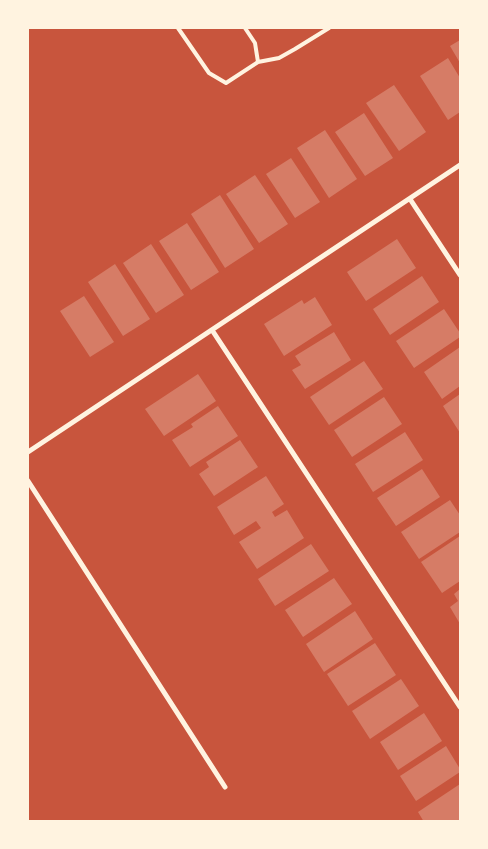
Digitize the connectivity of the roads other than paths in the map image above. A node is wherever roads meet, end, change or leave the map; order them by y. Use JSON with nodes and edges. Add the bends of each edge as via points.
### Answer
{"nodes":[{"id":1,"x":178,"y":28,"type":"edge"},
{"id":2,"x":245,"y":28,"type":"edge"},
{"id":3,"x":329,"y":28,"type":"edge"},
{"id":4,"x":258,"y":62,"type":"junction"},
{"id":5,"x":460,"y":165,"type":"edge"},
{"id":6,"x":410,"y":199,"type":"junction"},
{"id":7,"x":460,"y":275,"type":"edge"},
{"id":8,"x":212,"y":330,"type":"junction"},
{"id":9,"x":28,"y":452,"type":"edge"},
{"id":10,"x":28,"y":481,"type":"edge"},
{"id":11,"x":460,"y":707,"type":"edge"},
{"id":12,"x":224,"y":787,"type":"dead end"}],
"edges":[{"from":1,"to":4,"type":"lane","via":[[209,73],[226,83]]},
{"from":2,"to":4,"type":"lane","via":[[255,43]]},
{"from":3,"to":4,"type":"lane","via":[[279,58]]},
{"from":5,"to":6,"type":"street"},
{"from":6,"to":7,"type":"street"},
{"from":6,"to":8,"type":"street"},
{"from":8,"to":9,"type":"street"},
{"from":8,"to":11,"type":"street"},
{"from":10,"to":12,"type":"street"}]}
